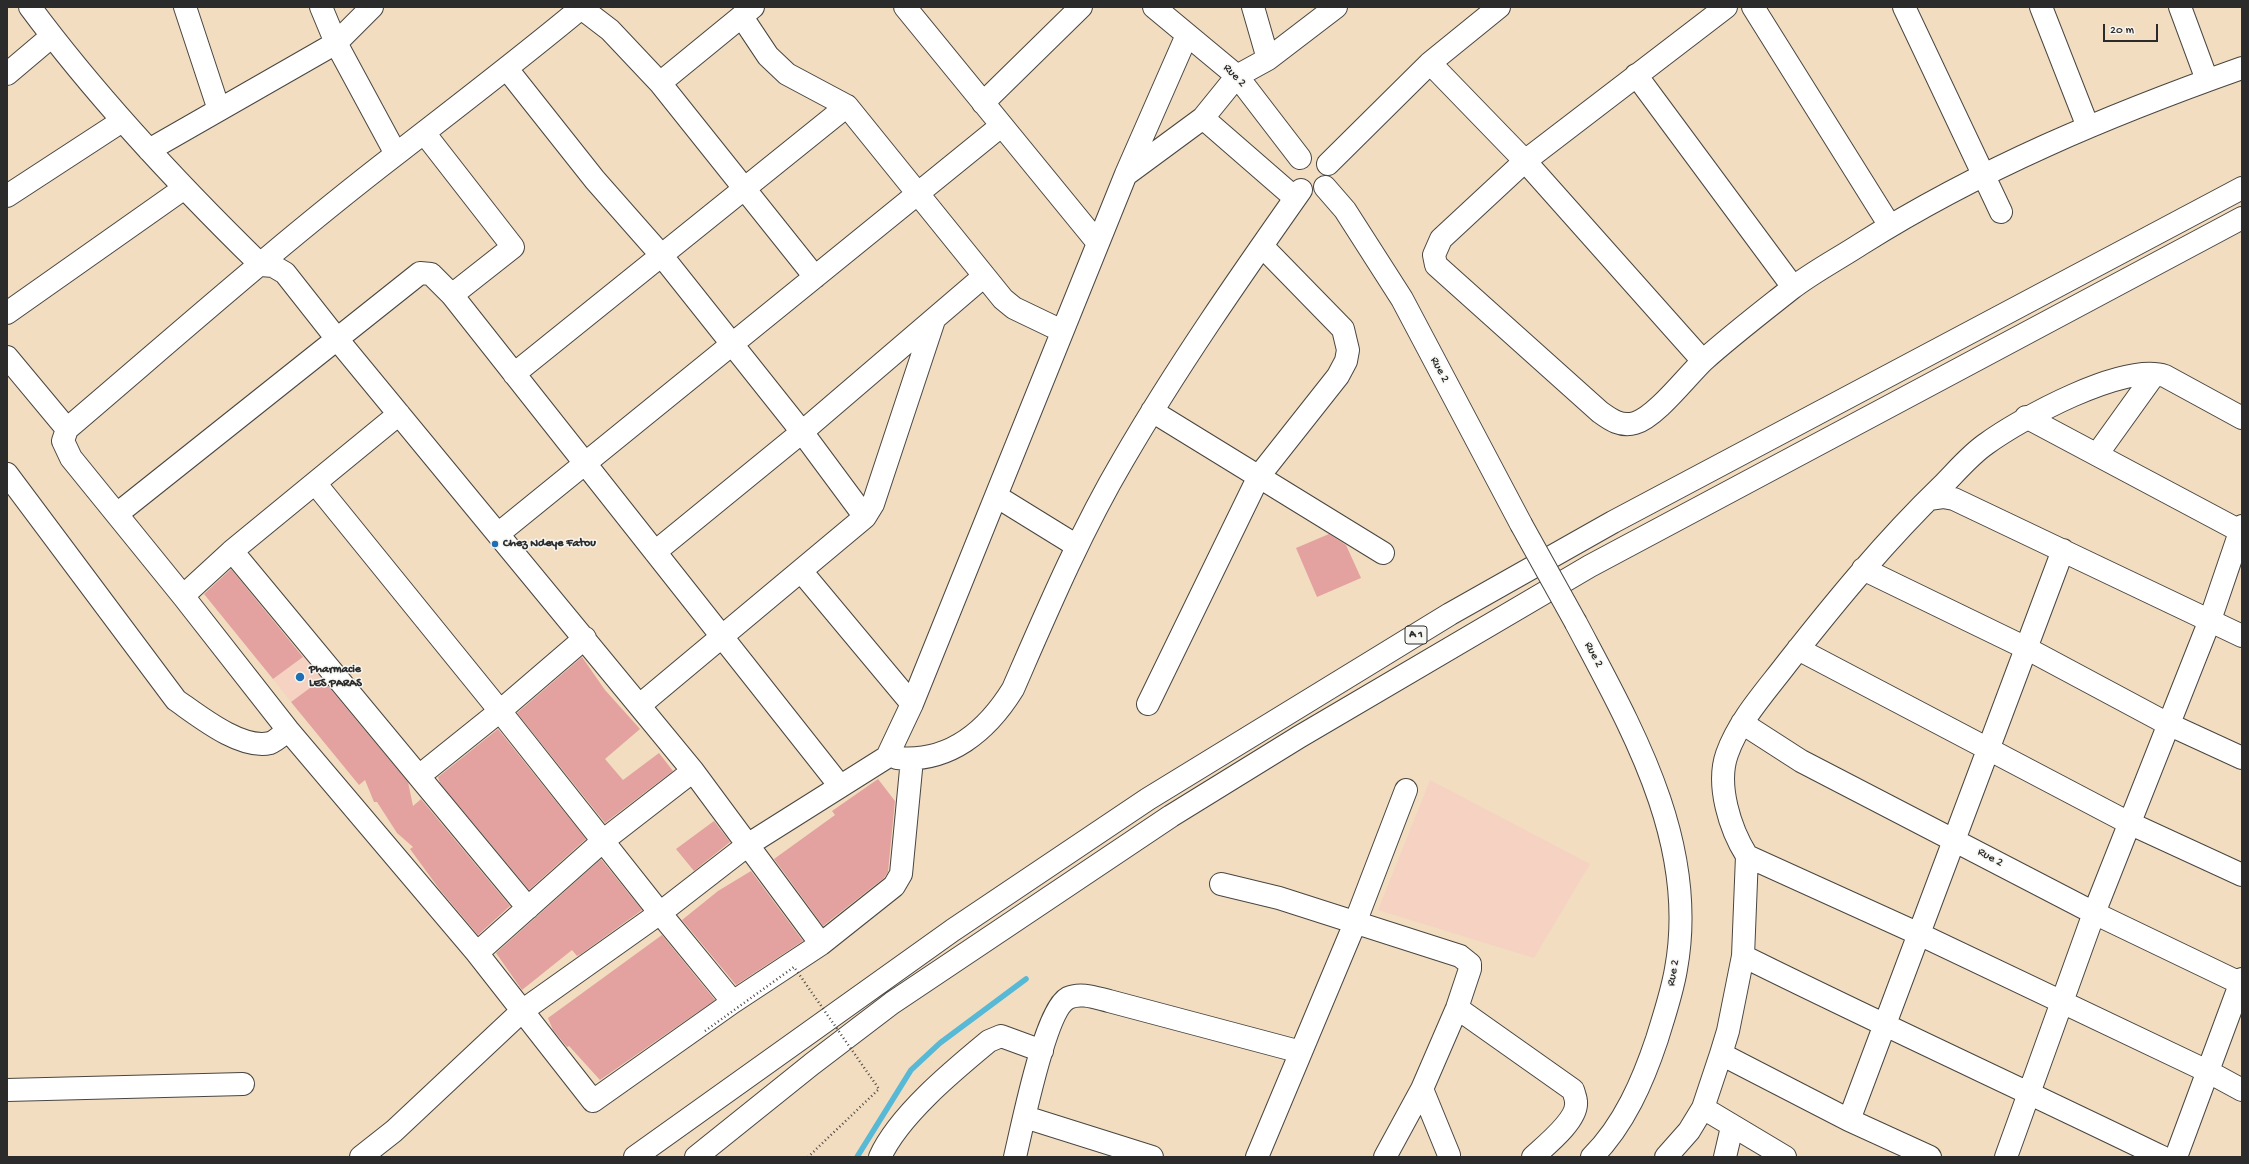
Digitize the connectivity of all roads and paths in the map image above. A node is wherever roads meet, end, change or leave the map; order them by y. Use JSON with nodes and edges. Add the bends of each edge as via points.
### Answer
{"nodes":[{"id":1,"x":30,"y":7,"type":"edge"},
{"id":2,"x":184,"y":7,"type":"edge"},
{"id":3,"x":321,"y":7,"type":"edge"},
{"id":4,"x":372,"y":7,"type":"edge"},
{"id":5,"x":581,"y":7,"type":"edge"},
{"id":6,"x":907,"y":7,"type":"edge"},
{"id":7,"x":1081,"y":7,"type":"edge"},
{"id":8,"x":1154,"y":7,"type":"edge"},
{"id":9,"x":1252,"y":7,"type":"edge"},
{"id":10,"x":1336,"y":7,"type":"edge"},
{"id":11,"x":1499,"y":7,"type":"edge"},
{"id":12,"x":1726,"y":7,"type":"edge"},
{"id":13,"x":1753,"y":7,"type":"edge"},
{"id":14,"x":1904,"y":7,"type":"edge"},
{"id":15,"x":2041,"y":7,"type":"edge"},
{"id":16,"x":2180,"y":7,"type":"edge"},
{"id":17,"x":748,"y":12,"type":"edge"},
{"id":18,"x":1187,"y":35,"type":"junction"},
{"id":19,"x":52,"y":36,"type":"junction"},
{"id":20,"x":336,"y":43,"type":"junction"},
{"id":21,"x":1268,"y":59,"type":"junction"},
{"id":22,"x":1430,"y":63,"type":"junction"},
{"id":23,"x":2242,"y":68,"type":"edge"},
{"id":24,"x":507,"y":70,"type":"junction"},
{"id":25,"x":7,"y":74,"type":"edge"},
{"id":26,"x":1636,"y":75,"type":"junction"},
{"id":27,"x":1237,"y":76,"type":"junction"},
{"id":28,"x":2207,"y":80,"type":"junction"},
{"id":29,"x":660,"y":83,"type":"junction"},
{"id":30,"x":983,"y":103,"type":"junction"},
{"id":31,"x":847,"y":106,"type":"junction"},
{"id":32,"x":219,"y":110,"type":"junction"},
{"id":33,"x":1203,"y":118,"type":"junction"},
{"id":34,"x":122,"y":121,"type":"junction"},
{"id":35,"x":1001,"y":126,"type":"junction"},
{"id":36,"x":2088,"y":126,"type":"junction"},
{"id":37,"x":425,"y":134,"type":"junction"},
{"id":38,"x":150,"y":150,"type":"junction"},
{"id":39,"x":396,"y":154,"type":"junction"},
{"id":40,"x":1300,"y":158,"type":"junction"},
{"id":41,"x":1526,"y":161,"type":"junction"},
{"id":42,"x":1328,"y":164,"type":"junction"},
{"id":43,"x":1126,"y":174,"type":"junction"},
{"id":44,"x":1984,"y":174,"type":"junction"},
{"id":45,"x":1325,"y":187,"type":"junction"},
{"id":46,"x":2242,"y":188,"type":"edge"},
{"id":47,"x":183,"y":189,"type":"junction"},
{"id":48,"x":745,"y":189,"type":"junction"},
{"id":49,"x":1298,"y":194,"type":"junction"},
{"id":50,"x":917,"y":195,"type":"junction"},
{"id":51,"x":7,"y":196,"type":"edge"},
{"id":52,"x":2001,"y":212,"type":"dead end"},
{"id":53,"x":2242,"y":218,"type":"edge"},
{"id":54,"x":1890,"y":226,"type":"junction"},
{"id":55,"x":1098,"y":243,"type":"junction"},
{"id":56,"x":1262,"y":246,"type":"junction"},
{"id":57,"x":662,"y":256,"type":"junction"},
{"id":58,"x":261,"y":265,"type":"junction"},
{"id":59,"x":815,"y":277,"type":"junction"},
{"id":60,"x":982,"y":277,"type":"junction"},
{"id":61,"x":1793,"y":287,"type":"junction"},
{"id":62,"x":452,"y":295,"type":"junction"},
{"id":63,"x":7,"y":313,"type":"edge"},
{"id":64,"x":934,"y":320,"type":"junction"},
{"id":65,"x":1062,"y":331,"type":"junction"},
{"id":66,"x":337,"y":339,"type":"junction"},
{"id":67,"x":732,"y":344,"type":"junction"},
{"id":68,"x":7,"y":357,"type":"edge"},
{"id":69,"x":1703,"y":361,"type":"junction"},
{"id":70,"x":514,"y":374,"type":"junction"},
{"id":71,"x":2154,"y":375,"type":"junction"},
{"id":72,"x":1152,"y":410,"type":"junction"},
{"id":73,"x":399,"y":414,"type":"junction"},
{"id":74,"x":2026,"y":417,"type":"junction"},
{"id":75,"x":2242,"y":418,"type":"edge"},
{"id":76,"x":67,"y":429,"type":"junction"},
{"id":77,"x":802,"y":432,"type":"junction"},
{"id":78,"x":2098,"y":454,"type":"junction"},
{"id":79,"x":585,"y":463,"type":"junction"},
{"id":80,"x":1259,"y":476,"type":"junction"},
{"id":81,"x":9,"y":480,"type":"edge"},
{"id":82,"x":315,"y":484,"type":"junction"},
{"id":83,"x":996,"y":496,"type":"junction"},
{"id":84,"x":1928,"y":499,"type":"junction"},
{"id":85,"x":117,"y":514,"type":"junction"},
{"id":86,"x":865,"y":517,"type":"junction"},
{"id":87,"x":2241,"y":530,"type":"edge"},
{"id":88,"x":498,"y":534,"type":"junction"},
{"id":89,"x":1077,"y":546,"type":"junction"},
{"id":90,"x":2063,"y":550,"type":"junction"},
{"id":91,"x":232,"y":551,"type":"junction"},
{"id":92,"x":655,"y":552,"type":"junction"},
{"id":93,"x":1383,"y":553,"type":"dead end"},
{"id":94,"x":1863,"y":569,"type":"junction"},
{"id":95,"x":801,"y":571,"type":"junction"},
{"id":96,"x":183,"y":596,"type":"junction"},
{"id":97,"x":2210,"y":620,"type":"junction"},
{"id":98,"x":722,"y":636,"type":"junction"},
{"id":99,"x":2242,"y":636,"type":"edge"},
{"id":100,"x":585,"y":638,"type":"junction"},
{"id":101,"x":2026,"y":648,"type":"junction"},
{"id":102,"x":1798,"y":649,"type":"junction"},
{"id":103,"x":912,"y":704,"type":"junction"},
{"id":104,"x":1148,"y":704,"type":"dead end"},
{"id":105,"x":640,"y":705,"type":"junction"},
{"id":106,"x":500,"y":711,"type":"junction"},
{"id":107,"x":1742,"y":724,"type":"junction"},
{"id":108,"x":2168,"y":724,"type":"junction"},
{"id":109,"x":288,"y":730,"type":"junction"},
{"id":110,"x":1988,"y":749,"type":"junction"},
{"id":111,"x":887,"y":757,"type":"junction"},
{"id":112,"x":2242,"y":758,"type":"edge"},
{"id":113,"x":912,"y":759,"type":"junction"},
{"id":114,"x":693,"y":771,"type":"junction"},
{"id":115,"x":419,"y":776,"type":"junction"},
{"id":116,"x":840,"y":786,"type":"junction"},
{"id":117,"x":1406,"y":790,"type":"dead end"},
{"id":118,"x":2129,"y":823,"type":"junction"},
{"id":119,"x":1955,"y":839,"type":"junction"},
{"id":120,"x":604,"y":840,"type":"junction"},
{"id":121,"x":749,"y":844,"type":"junction"},
{"id":122,"x":1747,"y":856,"type":"junction"},
{"id":123,"x":2242,"y":875,"type":"edge"},
{"id":124,"x":1221,"y":884,"type":"dead end"},
{"id":125,"x":528,"y":908,"type":"junction"},
{"id":126,"x":660,"y":913,"type":"junction"},
{"id":127,"x":2094,"y":913,"type":"junction"},
{"id":128,"x":1355,"y":923,"type":"junction"},
{"id":129,"x":1919,"y":934,"type":"junction"},
{"id":130,"x":821,"y":944,"type":"junction"},
{"id":131,"x":477,"y":953,"type":"junction"},
{"id":132,"x":1743,"y":956,"type":"junction"},
{"id":133,"x":2242,"y":982,"type":"edge"},
{"id":134,"x":733,"y":1002,"type":"junction"},
{"id":135,"x":2062,"y":1003,"type":"junction"},
{"id":136,"x":1457,"y":1008,"type":"junction"},
{"id":137,"x":522,"y":1011,"type":"junction"},
{"id":138,"x":1885,"y":1026,"type":"junction"},
{"id":139,"x":706,"y":1031,"type":"dead end"},
{"id":140,"x":1042,"y":1051,"type":"junction"},
{"id":141,"x":1301,"y":1052,"type":"junction"},
{"id":142,"x":1721,"y":1054,"type":"junction"},
{"id":143,"x":2207,"y":1071,"type":"junction"},
{"id":144,"x":244,"y":1084,"type":"dead end"},
{"id":145,"x":1422,"y":1089,"type":"junction"},
{"id":146,"x":7,"y":1090,"type":"edge"},
{"id":147,"x":2242,"y":1090,"type":"edge"},
{"id":148,"x":2029,"y":1092,"type":"junction"},
{"id":149,"x":1703,"y":1108,"type":"junction"},
{"id":150,"x":1025,"y":1117,"type":"junction"},
{"id":151,"x":1849,"y":1120,"type":"junction"},
{"id":152,"x":1732,"y":1128,"type":"junction"},
{"id":153,"x":1449,"y":1155,"type":"dead end"},
{"id":154,"x":361,"y":1157,"type":"edge"},
{"id":155,"x":635,"y":1157,"type":"edge"},
{"id":156,"x":696,"y":1157,"type":"edge"},
{"id":157,"x":808,"y":1157,"type":"edge"},
{"id":158,"x":880,"y":1157,"type":"edge"},
{"id":159,"x":1015,"y":1157,"type":"edge"},
{"id":160,"x":1152,"y":1157,"type":"edge"},
{"id":161,"x":1257,"y":1157,"type":"edge"},
{"id":162,"x":1385,"y":1157,"type":"edge"},
{"id":163,"x":1533,"y":1157,"type":"edge"},
{"id":164,"x":1592,"y":1157,"type":"edge"},
{"id":165,"x":1666,"y":1157,"type":"edge"},
{"id":166,"x":1724,"y":1157,"type":"edge"},
{"id":167,"x":1785,"y":1157,"type":"edge"},
{"id":168,"x":1930,"y":1157,"type":"edge"},
{"id":169,"x":2006,"y":1157,"type":"edge"},
{"id":170,"x":2162,"y":1157,"type":"edge"},
{"id":171,"x":2176,"y":1157,"type":"edge"}],
"edges":[{"from":1,"to":19,"type":"main road"},
{"from":2,"to":32,"type":"main road"},
{"from":3,"to":20,"type":"main road"},
{"from":4,"to":20,"type":"main road"},
{"from":5,"to":24,"type":"main road"},
{"from":5,"to":29,"type":"main road","via":[[610,30]]},
{"from":6,"to":30,"type":"main road"},
{"from":7,"to":30,"type":"main road"},
{"from":8,"to":18,"type":"main road","name":"Rue 2"},
{"from":9,"to":21,"type":"main road"},
{"from":10,"to":21,"type":"main road"},
{"from":11,"to":22,"type":"main road"},
{"from":12,"to":26,"type":"main road"},
{"from":13,"to":54,"type":"main road"},
{"from":14,"to":44,"type":"main road"},
{"from":15,"to":36,"type":"main road"},
{"from":16,"to":28,"type":"main road"},
{"from":17,"to":29,"type":"main road"},
{"from":17,"to":31,"type":"main road","via":[[768,56],[787,74]]},
{"from":18,"to":27,"type":"main road","name":"Rue 2"},
{"from":18,"to":43,"type":"main road"},
{"from":19,"to":25,"type":"main road"},
{"from":19,"to":34,"type":"main road"},
{"from":20,"to":32,"type":"main road"},
{"from":20,"to":39,"type":"main road"},
{"from":21,"to":27,"type":"main road"},
{"from":22,"to":41,"type":"main road"},
{"from":22,"to":42,"type":"main road"},
{"from":23,"to":28,"type":"main road"},
{"from":24,"to":37,"type":"main road"},
{"from":24,"to":57,"type":"main road","via":[[595,180]]},
{"from":26,"to":41,"type":"main road"},
{"from":26,"to":61,"type":"main road"},
{"from":27,"to":33,"type":"main road"},
{"from":27,"to":40,"type":"main road","name":"Rue 2"},
{"from":28,"to":36,"type":"main road"},
{"from":29,"to":48,"type":"main road"},
{"from":30,"to":35,"type":"main road"},
{"from":31,"to":48,"type":"main road"},
{"from":31,"to":50,"type":"main road"},
{"from":32,"to":38,"type":"main road"},
{"from":33,"to":43,"type":"main road"},
{"from":33,"to":49,"type":"main road"},
{"from":34,"to":38,"type":"main road"},
{"from":34,"to":51,"type":"main road"},
{"from":35,"to":50,"type":"main road"},
{"from":35,"to":55,"type":"main road"},
{"from":36,"to":44,"type":"main road"},
{"from":37,"to":39,"type":"main road"},
{"from":37,"to":62,"type":"main road","via":[[513,247]]},
{"from":38,"to":47,"type":"main road"},
{"from":39,"to":58,"type":"main road"},
{"from":40,"to":42,"type":"main road","via":[[1318,156]]},
{"from":40,"to":49,"type":"main road","via":[[1295,163],[1292,174]]},
{"from":41,"to":69,"type":"main road"},
{"from":41,"to":69,"type":"main road","via":[[1441,239],[1434,255],[1436,265],[1612,421],[1622,424],[1635,423],[1643,419],[1666,400]]},
{"from":42,"to":45,"type":"main road","via":[[1330,178]]},
{"from":43,"to":55,"type":"main road"},
{"from":44,"to":52,"type":"main road"},
{"from":44,"to":54,"type":"main road"},
{"from":45,"to":49,"type":"main road","via":[[1318,192]]},
{"from":45,"to":164,"type":"main road","name":"Rue 2","bridge":true,"via":[[1345,210],[1402,299],[1634,732],[1668,824],[1678,881],[1680,925],[1677,969],[1668,1007],[1631,1106]]},
{"from":46,"to":155,"type":"main road","number":"A 1","via":[[1613,522],[1450,614],[1148,799],[953,930]]},
{"from":47,"to":58,"type":"main road"},
{"from":47,"to":63,"type":"main road"},
{"from":48,"to":57,"type":"main road"},
{"from":48,"to":59,"type":"main road"},
{"from":49,"to":56,"type":"main road"},
{"from":50,"to":59,"type":"main road"},
{"from":50,"to":60,"type":"main road"},
{"from":53,"to":156,"type":"main road","number":"A 1","via":[[1590,566],[1298,737],[1171,816],[892,1003]]},
{"from":54,"to":61,"type":"main road"},
{"from":55,"to":65,"type":"main road"},
{"from":56,"to":72,"type":"main road"},
{"from":56,"to":80,"type":"main road","via":[[1343,329],[1348,350],[1346,361],[1338,376]]},
{"from":57,"to":67,"type":"main road"},
{"from":57,"to":70,"type":"main road"},
{"from":58,"to":66,"type":"main road","via":[[273,266],[285,273]]},
{"from":58,"to":76,"type":"main road"},
{"from":59,"to":67,"type":"main road"},
{"from":60,"to":64,"type":"main road"},
{"from":60,"to":65,"type":"main road","via":[[1014,308]]},
{"from":61,"to":69,"type":"main road"},
{"from":62,"to":66,"type":"main road","via":[[431,274],[420,273]]},
{"from":62,"to":70,"type":"main road"},
{"from":64,"to":77,"type":"main road"},
{"from":64,"to":86,"type":"main road","via":[[873,504]]},
{"from":65,"to":83,"type":"main road"},
{"from":66,"to":73,"type":"main road"},
{"from":66,"to":85,"type":"main road"},
{"from":67,"to":77,"type":"main road"},
{"from":67,"to":79,"type":"main road"},
{"from":68,"to":76,"type":"main road"},
{"from":70,"to":79,"type":"main road"},
{"from":71,"to":74,"type":"main road","via":[[2128,376],[2083,391]]},
{"from":71,"to":75,"type":"main road","via":[[2165,376]]},
{"from":71,"to":78,"type":"main road"},
{"from":72,"to":80,"type":"main road"},
{"from":72,"to":89,"type":"main road"},
{"from":73,"to":82,"type":"main road"},
{"from":73,"to":88,"type":"main road"},
{"from":74,"to":78,"type":"main road"},
{"from":74,"to":84,"type":"main road","via":[[1984,445]]},
{"from":76,"to":85,"type":"main road","via":[[63,441],[71,458]]},
{"from":77,"to":86,"type":"main road"},
{"from":77,"to":92,"type":"main road"},
{"from":78,"to":87,"type":"main road"},
{"from":79,"to":88,"type":"main road"},
{"from":79,"to":92,"type":"main road"},
{"from":80,"to":93,"type":"main road"},
{"from":80,"to":104,"type":"main road"},
{"from":81,"to":109,"type":"main road","via":[[176,700],[210,724],[252,744],[271,743]]},
{"from":82,"to":91,"type":"main road"},
{"from":82,"to":106,"type":"main road"},
{"from":83,"to":89,"type":"main road"},
{"from":83,"to":103,"type":"main road"},
{"from":84,"to":90,"type":"main road","via":[[1954,499]]},
{"from":84,"to":94,"type":"main road"},
{"from":85,"to":96,"type":"main road"},
{"from":86,"to":95,"type":"main road"},
{"from":87,"to":97,"type":"main road"},
{"from":88,"to":100,"type":"main road"},
{"from":89,"to":113,"type":"main road","via":[[1013,689],[1001,708],[971,739],[935,755]]},
{"from":90,"to":97,"type":"main road"},
{"from":90,"to":101,"type":"main road"},
{"from":91,"to":96,"type":"main road"},
{"from":91,"to":115,"type":"main road"},
{"from":92,"to":98,"type":"main road"},
{"from":94,"to":101,"type":"main road"},
{"from":94,"to":102,"type":"main road"},
{"from":95,"to":98,"type":"main road"},
{"from":95,"to":103,"type":"main road"},
{"from":96,"to":109,"type":"main road"},
{"from":97,"to":99,"type":"main road"},
{"from":97,"to":108,"type":"main road"},
{"from":98,"to":105,"type":"main road"},
{"from":98,"to":116,"type":"main road"},
{"from":100,"to":105,"type":"main road"},
{"from":100,"to":106,"type":"main road"},
{"from":101,"to":108,"type":"main road"},
{"from":101,"to":110,"type":"main road"},
{"from":102,"to":107,"type":"main road"},
{"from":102,"to":110,"type":"main road"},
{"from":103,"to":111,"type":"main road"},
{"from":105,"to":114,"type":"main road"},
{"from":106,"to":115,"type":"main road"},
{"from":106,"to":120,"type":"main road"},
{"from":107,"to":119,"type":"main road","name":"Rue 2","via":[[1801,761]]},
{"from":107,"to":122,"type":"main road","via":[[1727,755],[1723,780],[1737,840]]},
{"from":108,"to":112,"type":"main road"},
{"from":108,"to":118,"type":"main road"},
{"from":109,"to":131,"type":"main road"},
{"from":110,"to":118,"type":"main road"},
{"from":110,"to":119,"type":"main road"},
{"from":111,"to":113,"type":"main road"},
{"from":111,"to":116,"type":"main road"},
{"from":113,"to":130,"type":"main road","via":[[901,874],[894,886]]},
{"from":114,"to":120,"type":"main road"},
{"from":114,"to":121,"type":"main road"},
{"from":115,"to":125,"type":"main road"},
{"from":116,"to":121,"type":"main road"},
{"from":117,"to":128,"type":"main road"},
{"from":118,"to":123,"type":"main road"},
{"from":118,"to":127,"type":"main road"},
{"from":119,"to":127,"type":"main road","name":"Rue 2"},
{"from":119,"to":129,"type":"main road"},
{"from":120,"to":125,"type":"main road"},
{"from":120,"to":126,"type":"main road"},
{"from":121,"to":126,"type":"main road"},
{"from":121,"to":130,"type":"main road"},
{"from":122,"to":129,"type":"main road"},
{"from":122,"to":132,"type":"main road"},
{"from":124,"to":128,"type":"main road","via":[[1279,898]]},
{"from":125,"to":131,"type":"main road"},
{"from":126,"to":134,"type":"main road"},
{"from":126,"to":137,"type":"main road"},
{"from":127,"to":133,"type":"main road","name":"Rue 2"},
{"from":127,"to":135,"type":"main road"},
{"from":128,"to":136,"type":"main road","via":[[1467,960],[1470,969]]},
{"from":128,"to":141,"type":"main road"},
{"from":129,"to":135,"type":"main road"},
{"from":129,"to":138,"type":"main road"},
{"from":130,"to":134,"type":"main road"},
{"from":131,"to":137,"type":"main road"},
{"from":132,"to":138,"type":"main road"},
{"from":132,"to":142,"type":"main road"},
{"from":133,"to":143,"type":"main road"},
{"from":134,"to":137,"type":"main road","via":[[593,1101]]},
{"from":135,"to":143,"type":"main road"},
{"from":135,"to":148,"type":"main road"},
{"from":136,"to":145,"type":"main road"},
{"from":136,"to":163,"type":"main road","via":[[1573,1090],[1575,1111],[1561,1130]]},
{"from":137,"to":154,"type":"main road","via":[[394,1131]]},
{"from":138,"to":148,"type":"main road"},
{"from":138,"to":151,"type":"main road"},
{"from":139,"to":157,"type":"path","bridge":true,"via":[[794,967],[879,1089]]},
{"from":140,"to":141,"type":"main road","via":[[1060,1004],[1079,994]]},
{"from":140,"to":150,"type":"main road"},
{"from":140,"to":158,"type":"main road","via":[[1001,1036],[989,1041],[931,1091],[889,1141]]},
{"from":141,"to":161,"type":"main road"},
{"from":142,"to":149,"type":"main road"},
{"from":142,"to":151,"type":"main road"},
{"from":143,"to":147,"type":"main road"},
{"from":143,"to":171,"type":"main road"},
{"from":144,"to":146,"type":"main road"},
{"from":145,"to":153,"type":"main road"},
{"from":145,"to":162,"type":"main road"},
{"from":148,"to":169,"type":"main road"},
{"from":148,"to":170,"type":"main road"},
{"from":149,"to":152,"type":"main road"},
{"from":149,"to":165,"type":"main road","via":[[1689,1131]]},
{"from":150,"to":159,"type":"main road"},
{"from":150,"to":160,"type":"main road"},
{"from":151,"to":168,"type":"main road"},
{"from":152,"to":166,"type":"main road"},
{"from":152,"to":167,"type":"main road"}]}
